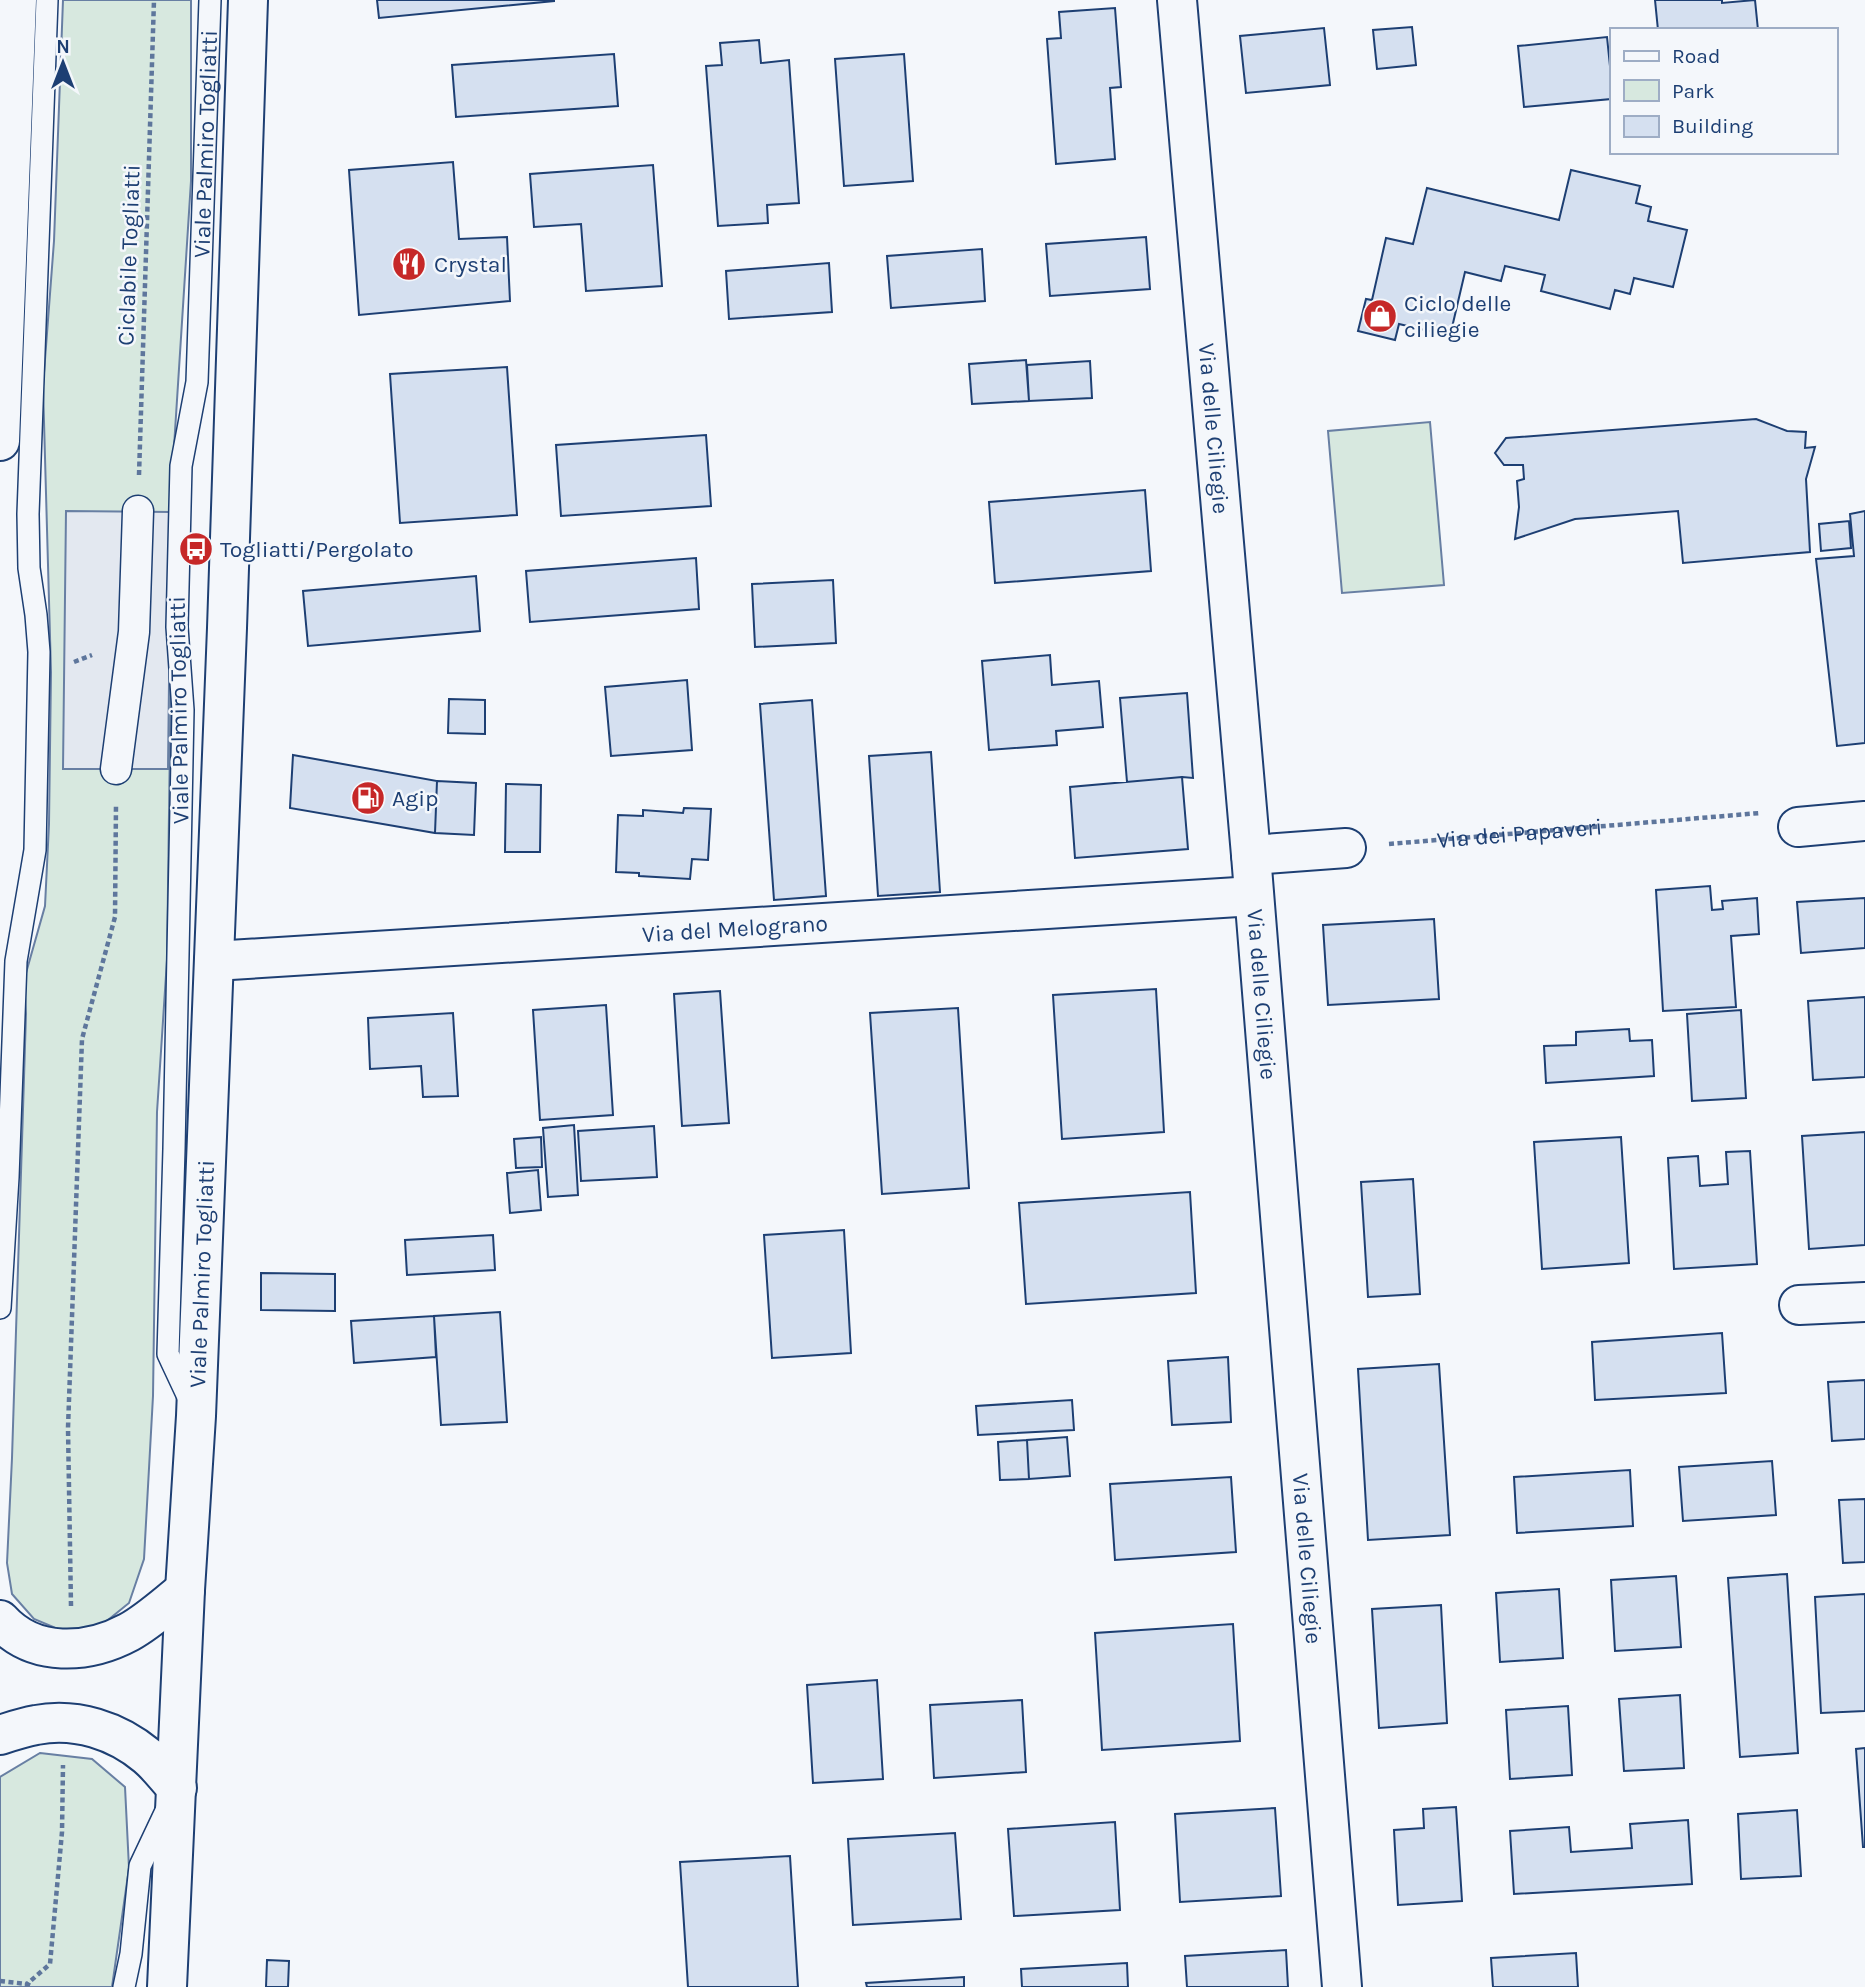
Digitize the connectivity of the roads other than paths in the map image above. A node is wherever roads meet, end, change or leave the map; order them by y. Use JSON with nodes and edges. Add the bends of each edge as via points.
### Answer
{"nodes":[{"id":1,"x":17,"y":0,"type":"edge"},
{"id":2,"x":47,"y":0,"type":"edge"},
{"id":3,"x":210,"y":0,"type":"edge"},
{"id":4,"x":248,"y":0,"type":"edge"},
{"id":5,"x":1178,"y":0,"type":"edge"},
{"id":6,"x":0,"y":441,"type":"edge"},
{"id":7,"x":138,"y":511,"type":"road end"},
{"id":8,"x":116,"y":769,"type":"road end"},
{"id":9,"x":1865,"y":821,"type":"edge"},
{"id":10,"x":1798,"y":827,"type":"dead end"},
{"id":11,"x":1346,"y":848,"type":"road end"},
{"id":12,"x":1251,"y":855,"type":"junction"},
{"id":13,"x":1254,"y":896,"type":"junction"},
{"id":14,"x":214,"y":961,"type":"junction"},
{"id":15,"x":1865,"y":1302,"type":"edge"},
{"id":16,"x":1799,"y":1306,"type":"dead end"},
{"id":17,"x":0,"y":1308,"type":"edge"},
{"id":18,"x":196,"y":1416,"type":"junction"},
{"id":19,"x":185,"y":1590,"type":"junction"},
{"id":20,"x":0,"y":1620,"type":"edge"},
{"id":21,"x":0,"y":1735,"type":"edge"},
{"id":22,"x":177,"y":1788,"type":"junction"},
{"id":23,"x":124,"y":1987,"type":"edge"},
{"id":24,"x":167,"y":1987,"type":"edge"},
{"id":25,"x":1342,"y":1987,"type":"edge"}],
"edges":[{"from":1,"to":6,"type":"street"},
{"from":2,"to":17,"type":"lane","via":[[28,514],[39,652],[35,837],[16,961]]},
{"from":3,"to":18,"type":"lane","name":"Viale Palmiro Togliatti","via":[[197,383],[180,466],[177,627],[183,710],[168,1354]]},
{"from":4,"to":14,"type":"street","name":"Viale Palmiro Togliatti"},
{"from":5,"to":12,"type":"street","name":"Via delle Ciliegie"},
{"from":7,"to":8,"type":"street","via":[[134,632]]},
{"from":9,"to":10,"type":"street"},
{"from":11,"to":12,"type":"street"},
{"from":12,"to":13,"type":"street","name":"Via delle Ciliegie"},
{"from":13,"to":14,"type":"street","name":"Via del Melograno"},
{"from":13,"to":25,"type":"street","name":"Via delle Ciliegie"},
{"from":14,"to":18,"type":"street","name":"Viale Palmiro Togliatti"},
{"from":15,"to":16,"type":"street"},
{"from":18,"to":19,"type":"street","name":"Viale Palmiro Togliatti"},
{"from":19,"to":20,"type":"street","via":[[132,1630],[104,1644],[50,1648],[24,1640]]},
{"from":19,"to":22,"type":"street","name":"Viale Palmiro Togliatti"},
{"from":21,"to":22,"type":"street","via":[[39,1724],[95,1727],[149,1757]]},
{"from":22,"to":23,"type":"lane","name":"Viale Palmiro Togliatti","via":[[140,1867]]},
{"from":22,"to":24,"type":"street","name":"Viale Palmiro Togliatti"}]}
